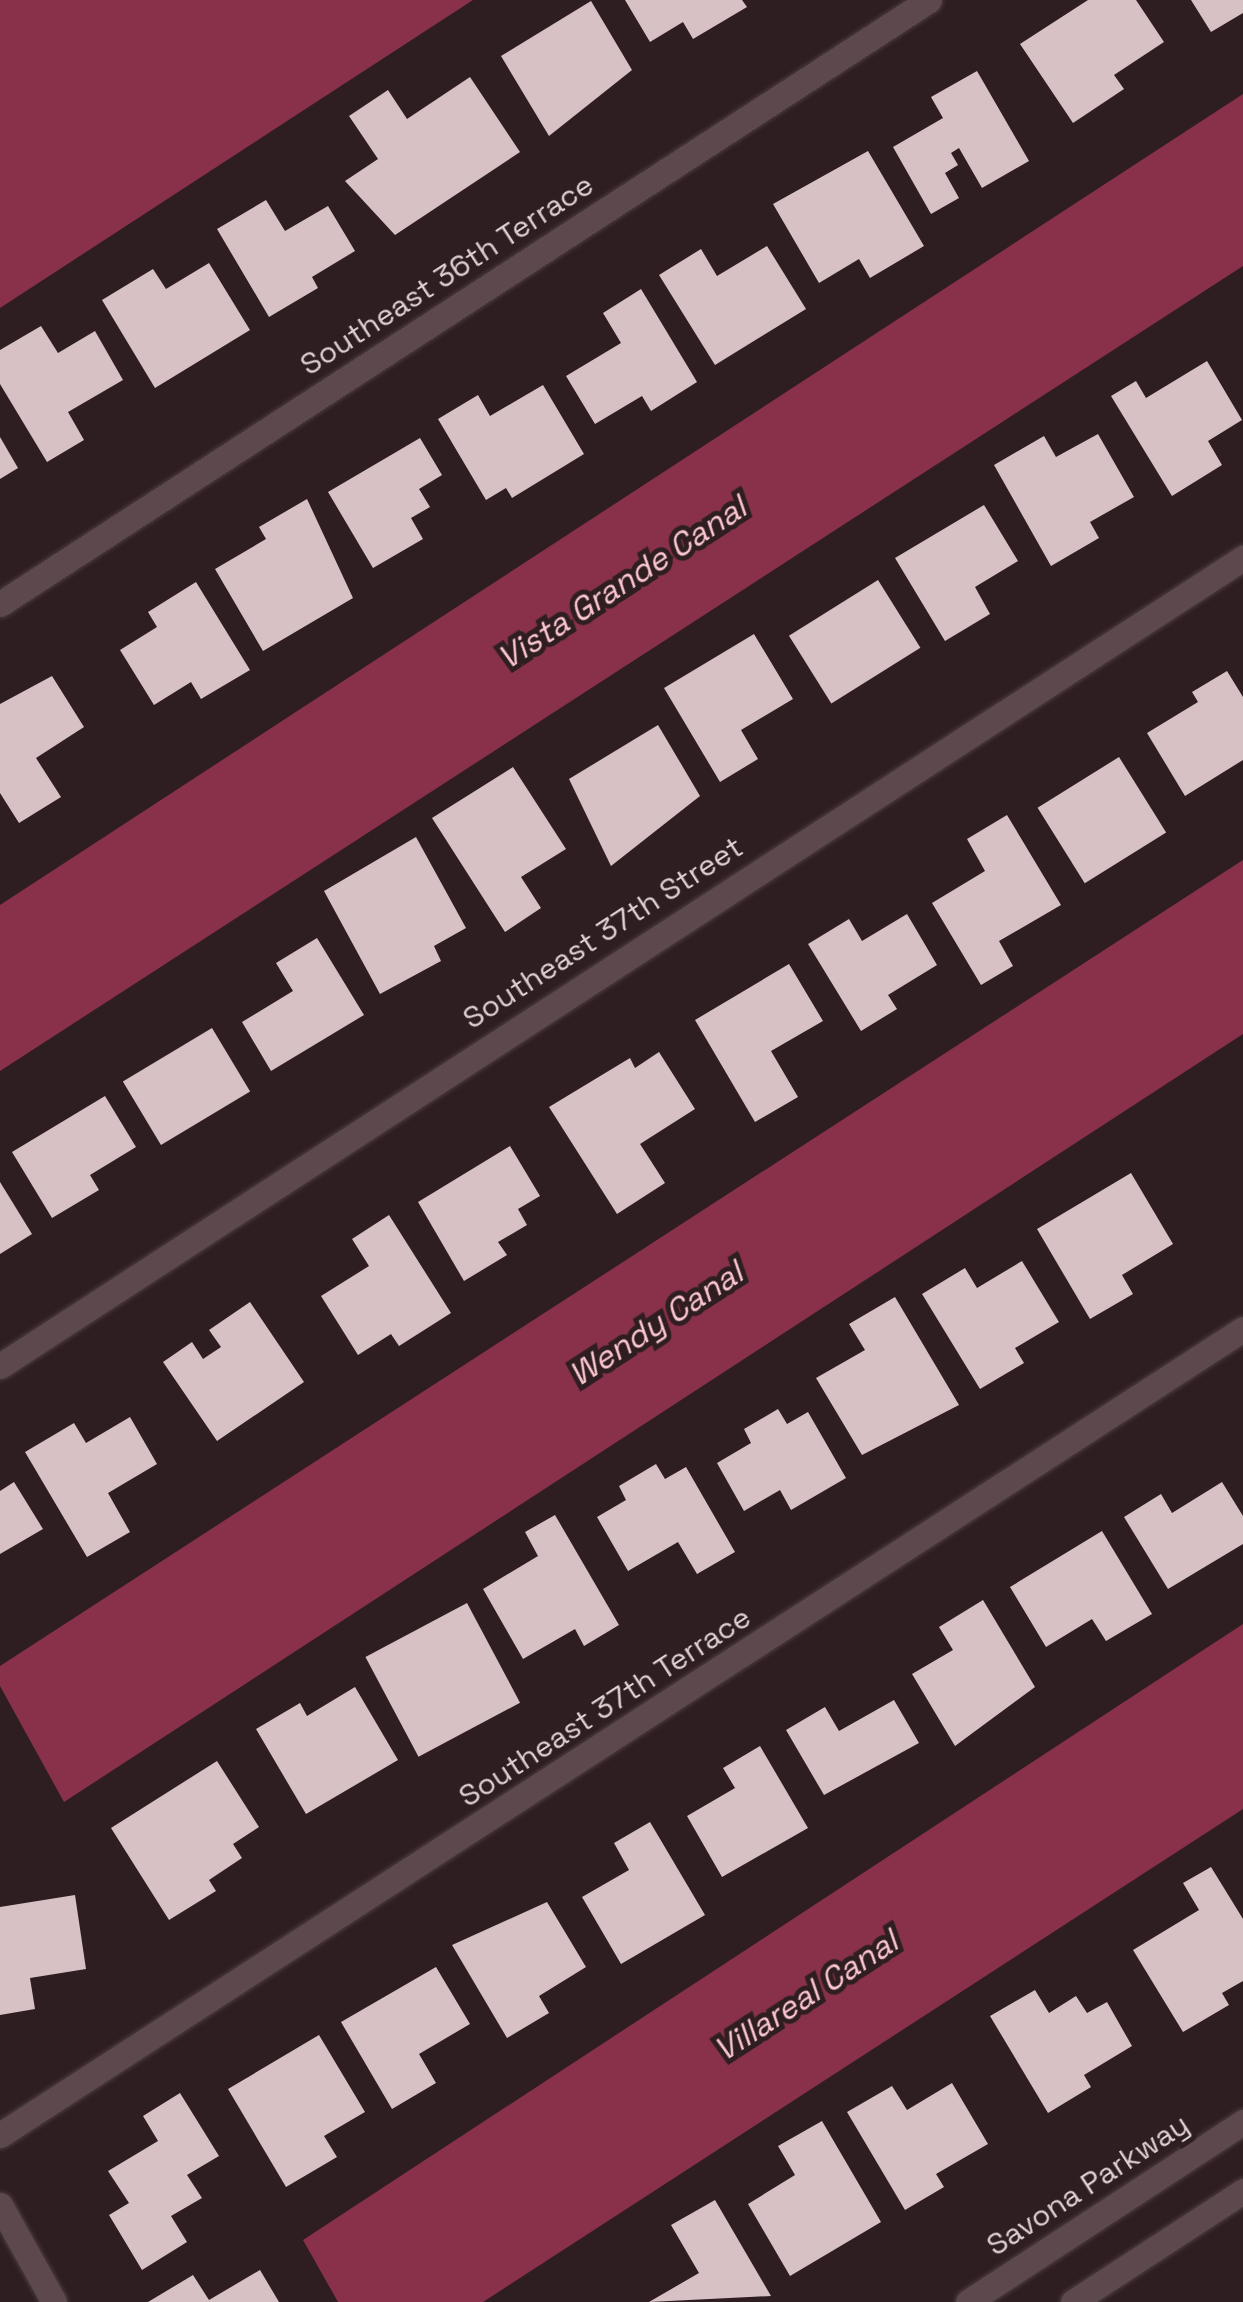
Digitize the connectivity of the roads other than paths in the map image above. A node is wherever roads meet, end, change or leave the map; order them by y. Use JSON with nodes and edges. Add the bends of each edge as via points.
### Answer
{"nodes":[{"id":1,"x":929,"y":0,"type":"edge"},
{"id":2,"x":1243,"y":558,"type":"edge"},
{"id":3,"x":0,"y":604,"type":"edge"},
{"id":4,"x":1243,"y":1329,"type":"edge"},
{"id":5,"x":0,"y":1366,"type":"edge"},
{"id":6,"x":1243,"y":2122,"type":"edge"},
{"id":7,"x":0,"y":2135,"type":"edge"},
{"id":8,"x":1243,"y":2191,"type":"edge"},
{"id":9,"x":0,"y":2205,"type":"edge"},
{"id":10,"x":54,"y":2302,"type":"edge"},
{"id":11,"x":968,"y":2302,"type":"edge"},
{"id":12,"x":1072,"y":2302,"type":"edge"}],
"edges":[{"from":1,"to":3,"type":"street","name":"Southeast 36th Terrace"},
{"from":2,"to":5,"type":"street","name":"Southeast 37th Street"},
{"from":4,"to":7,"type":"street","name":"Southeast 37th Terrace"},
{"from":6,"to":11,"type":"street","name":"Savona Parkway"},
{"from":8,"to":12,"type":"street"},
{"from":9,"to":10,"type":"street"}]}
